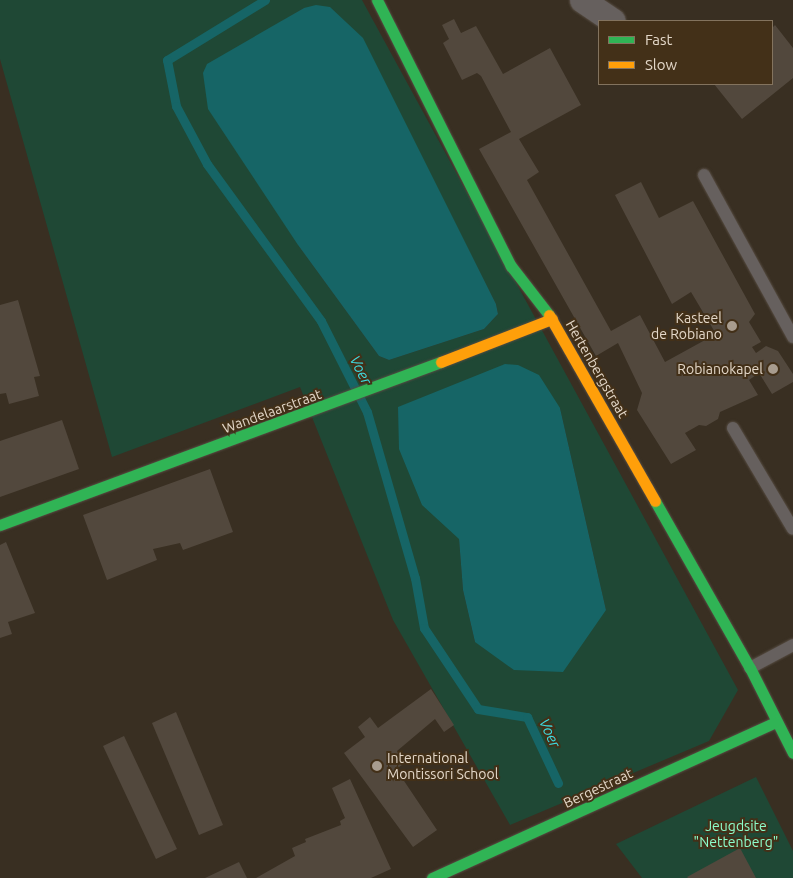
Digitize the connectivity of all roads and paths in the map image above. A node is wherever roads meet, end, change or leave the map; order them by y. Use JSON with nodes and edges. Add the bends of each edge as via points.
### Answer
{"nodes":[{"id":1,"x":377,"y":0,"type":"edge"},
{"id":2,"x":582,"y":0,"type":"edge"},
{"id":3,"x":612,"y":20,"type":"edge"},
{"id":4,"x":704,"y":175,"type":"dead end"},
{"id":5,"x":552,"y":320,"type":"junction"},
{"id":6,"x":793,"y":337,"type":"edge"},
{"id":7,"x":733,"y":428,"type":"dead end"},
{"id":8,"x":0,"y":525,"type":"edge"},
{"id":9,"x":793,"y":529,"type":"edge"},
{"id":10,"x":793,"y":645,"type":"edge"},
{"id":11,"x":750,"y":668,"type":"junction"},
{"id":12,"x":776,"y":722,"type":"junction"},
{"id":13,"x":793,"y":753,"type":"edge"},
{"id":14,"x":432,"y":878,"type":"edge"}],
"edges":[{"from":1,"to":5,"type":"street","name":"Hertenbergstraat","via":[[512,266]]},
{"from":2,"to":3,"type":"street"},
{"from":4,"to":6,"type":"lane"},
{"from":5,"to":8,"type":"street","name":"Wandelaarstraat","via":[[370,391]]},
{"from":5,"to":11,"type":"street","name":"Hertenbergstraat"},
{"from":7,"to":9,"type":"lane"},
{"from":10,"to":11,"type":"lane"},
{"from":11,"to":12,"type":"street","name":"Hertenbergstraat"},
{"from":12,"to":13,"type":"street","name":"Hertenbergstraat"},
{"from":12,"to":14,"type":"street","name":"Bergestraat"}]}
